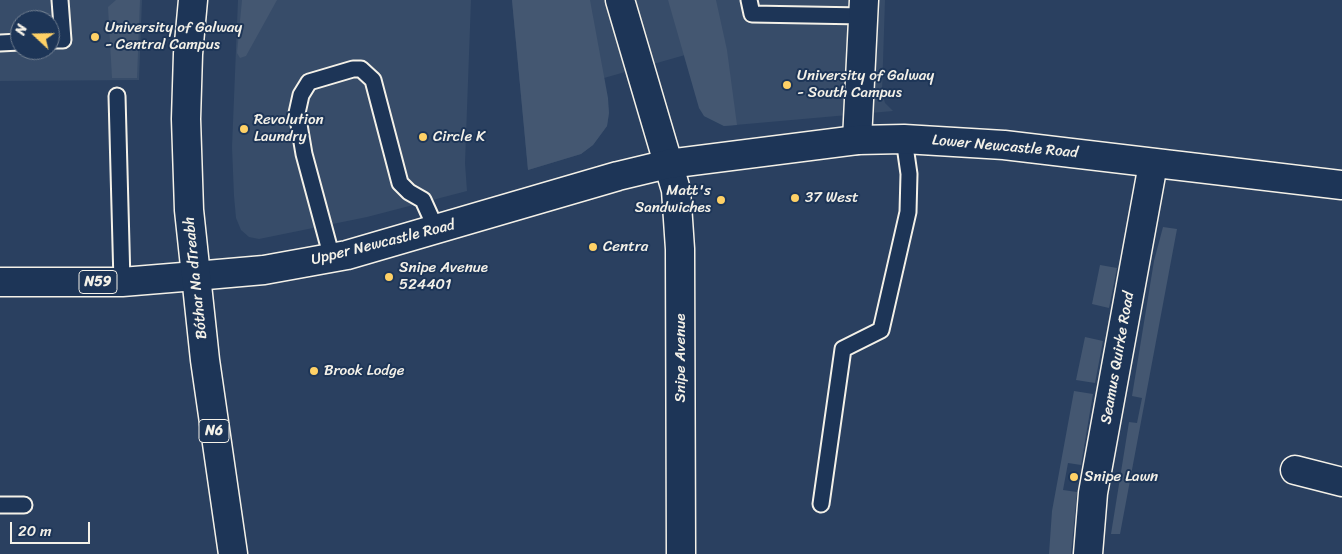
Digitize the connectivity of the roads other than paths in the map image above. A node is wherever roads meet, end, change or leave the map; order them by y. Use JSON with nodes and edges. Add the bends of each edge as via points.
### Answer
{"nodes":[{"id":1,"x":60,"y":0,"type":"edge"},
{"id":2,"x":193,"y":0,"type":"edge"},
{"id":3,"x":620,"y":0,"type":"edge"},
{"id":4,"x":749,"y":0,"type":"edge"},
{"id":5,"x":864,"y":8,"type":"edge"},
{"id":6,"x":60,"y":40,"type":"edge"},
{"id":7,"x":117,"y":96,"type":"dead end"},
{"id":8,"x":904,"y":139,"type":"junction"},
{"id":9,"x":857,"y":140,"type":"junction"},
{"id":10,"x":668,"y":164,"type":"junction"},
{"id":11,"x":1153,"y":164,"type":"junction"},
{"id":12,"x":1342,"y":185,"type":"edge"},
{"id":13,"x":437,"y":231,"type":"junction"},
{"id":14,"x":332,"y":258,"type":"junction"},
{"id":15,"x":195,"y":276,"type":"junction"},
{"id":16,"x":0,"y":282,"type":"edge"},
{"id":17,"x":122,"y":282,"type":"junction"},
{"id":18,"x":1295,"y":470,"type":"dead end"},
{"id":19,"x":1342,"y":482,"type":"edge"},
{"id":20,"x":821,"y":504,"type":"dead end"},
{"id":21,"x":0,"y":505,"type":"edge"},
{"id":22,"x":24,"y":506,"type":"dead end"},
{"id":23,"x":233,"y":554,"type":"edge"},
{"id":24,"x":681,"y":554,"type":"edge"},
{"id":25,"x":1088,"y":554,"type":"edge"}],
"edges":[{"from":1,"to":6,"type":"lane","via":[[63,40]]},
{"from":2,"to":15,"type":"main road","name":"Bóthar Na dTreabh","number":"N6","via":[[186,119]]},
{"from":3,"to":10,"type":"main road","name":"Snipe Avenue"},
{"from":4,"to":5,"type":"lane","via":[[752,14]]},
{"from":5,"to":9,"type":"main road"},
{"from":7,"to":17,"type":"lane"},
{"from":8,"to":9,"type":"main road","name":"Lower Newcastle Road"},
{"from":8,"to":11,"type":"main road","name":"Lower Newcastle Road","via":[[1013,146]]},
{"from":8,"to":20,"type":"lane","via":[[909,174],[908,212],[881,330],[843,349]]},
{"from":9,"to":10,"type":"main road","name":"Lower Newcastle Road"},
{"from":10,"to":13,"type":"main road","name":"Upper Newcastle Road"},
{"from":10,"to":24,"type":"main road","name":"Snipe Avenue","via":[[676,190],[680,249]]},
{"from":11,"to":12,"type":"main road","name":"Lower Newcastle Road"},
{"from":11,"to":25,"type":"main road","name":"Seamus Quirke Road","via":[[1093,493]]},
{"from":13,"to":14,"type":"main road","name":"Upper Newcastle Road"},
{"from":13,"to":14,"type":"lane","via":[[423,200],[400,183],[373,80],[367,73],[354,69],[308,82],[301,94],[297,113],[304,154]]},
{"from":14,"to":15,"type":"main road","name":"Upper Newcastle Road","via":[[264,270]]},
{"from":15,"to":17,"type":"main road","name":"Upper Newcastle Road","number":"N59"},
{"from":15,"to":23,"type":"main road","name":"Bóthar Na dTreabh","number":"N6"},
{"from":16,"to":17,"type":"main road","name":"Upper Newcastle Road","number":"N59"},
{"from":18,"to":19,"type":"main road"},
{"from":21,"to":22,"type":"lane"}]}
